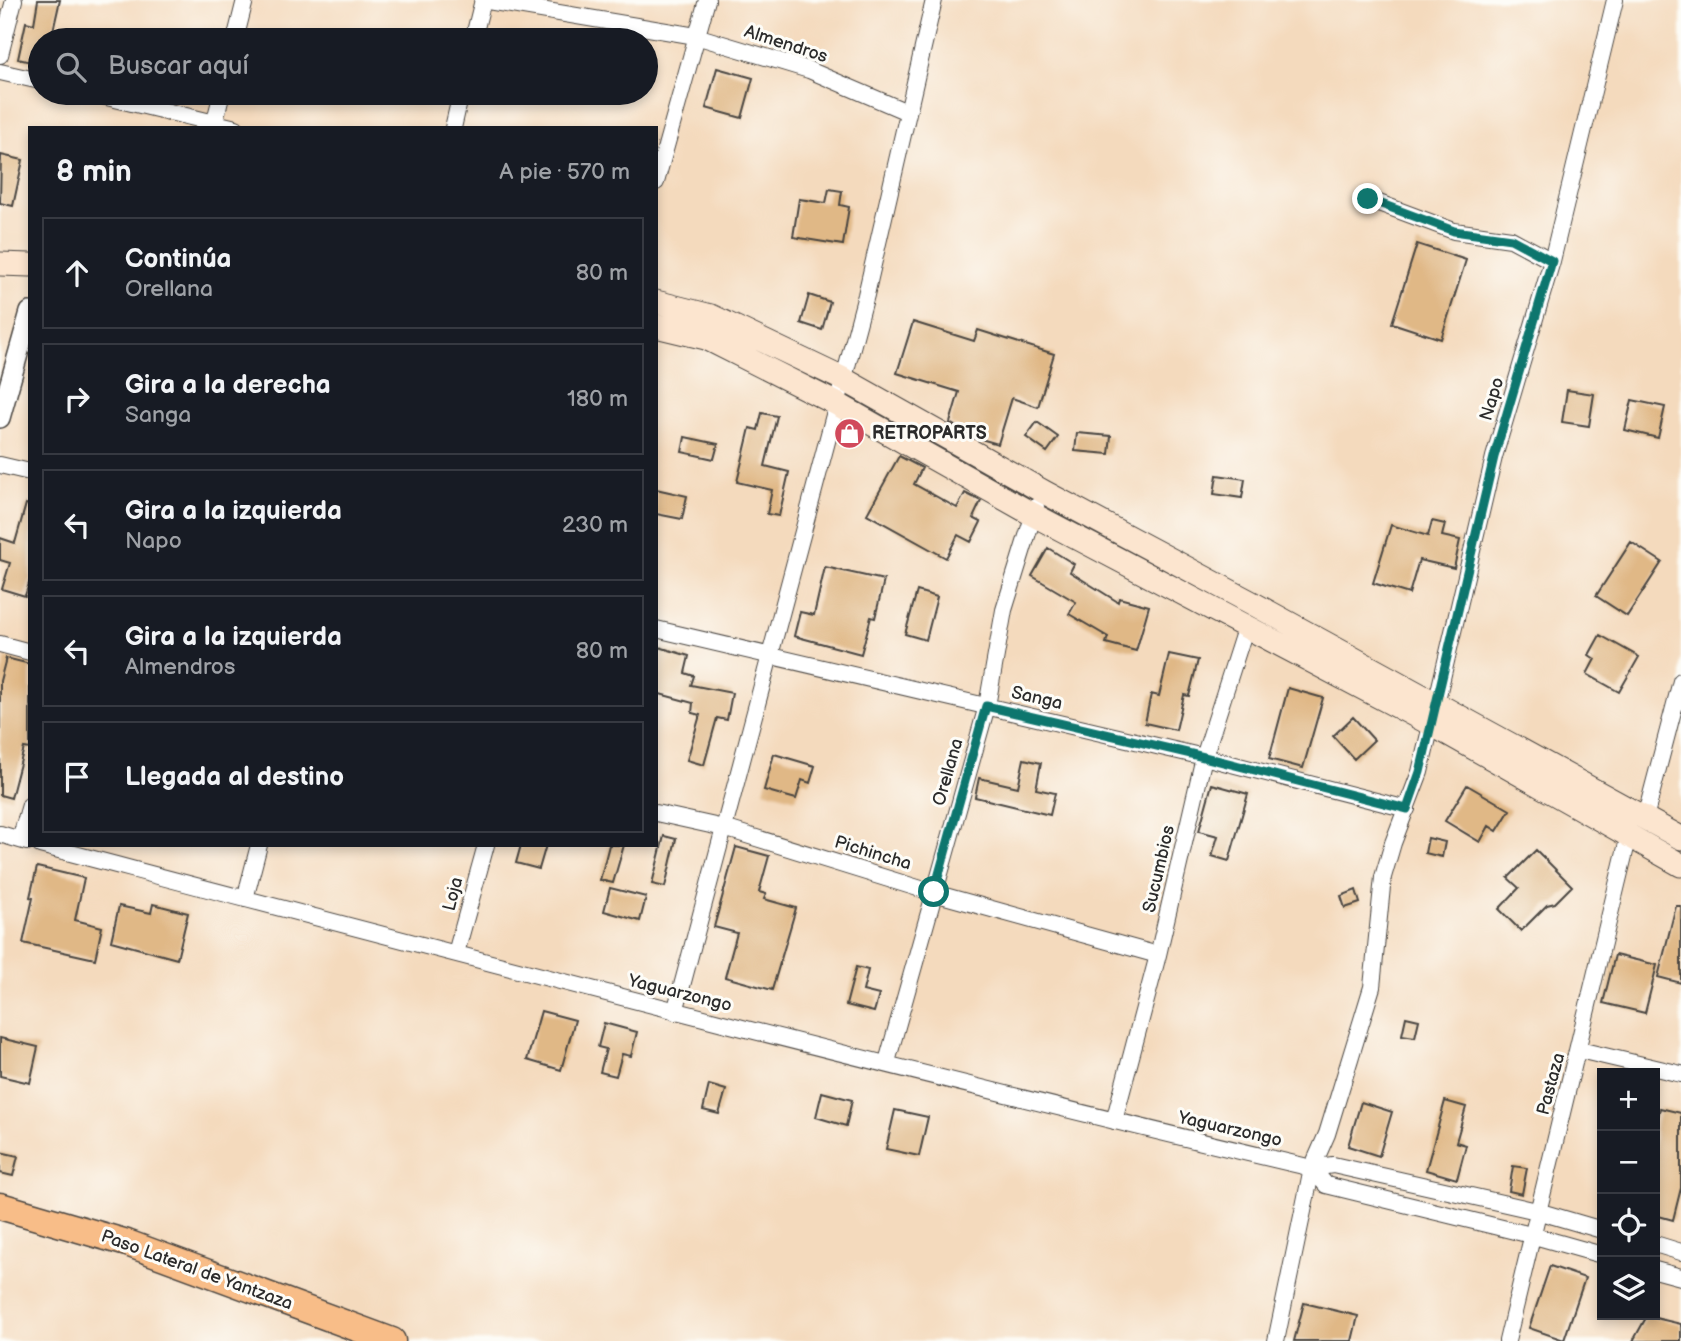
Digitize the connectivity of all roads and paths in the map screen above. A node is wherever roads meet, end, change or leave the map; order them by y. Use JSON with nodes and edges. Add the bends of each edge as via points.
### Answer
{"nodes":[{"id":1,"x":14,"y":0,"type":"edge"},
{"id":2,"x":245,"y":0,"type":"edge"},
{"id":3,"x":483,"y":0,"type":"edge"},
{"id":4,"x":706,"y":0,"type":"edge"},
{"id":5,"x":934,"y":0,"type":"edge"},
{"id":6,"x":1615,"y":0,"type":"edge"},
{"id":7,"x":238,"y":28,"type":"edge"},
{"id":8,"x":476,"y":28,"type":"edge"},
{"id":9,"x":649,"y":28,"type":"edge"},
{"id":10,"x":658,"y":30,"type":"edge"},
{"id":11,"x":696,"y":36,"type":"junction"},
{"id":12,"x":0,"y":55,"type":"edge"},
{"id":13,"x":0,"y":72,"type":"edge"},
{"id":14,"x":28,"y":78,"type":"edge"},
{"id":15,"x":136,"y":105,"type":"edge"},
{"id":16,"x":219,"y":105,"type":"edge"},
{"id":17,"x":458,"y":105,"type":"edge"},
{"id":18,"x":907,"y":112,"type":"junction"},
{"id":19,"x":214,"y":125,"type":"edge"},
{"id":20,"x":453,"y":126,"type":"edge"},
{"id":21,"x":658,"y":175,"type":"edge"},
{"id":22,"x":1368,"y":199,"type":"dead end"},
{"id":23,"x":1552,"y":261,"type":"junction"},
{"id":24,"x":0,"y":264,"type":"edge"},
{"id":25,"x":28,"y":265,"type":"edge"},
{"id":26,"x":658,"y":303,"type":"edge"},
{"id":27,"x":28,"y":319,"type":"edge"},
{"id":28,"x":658,"y":326,"type":"edge"},
{"id":29,"x":844,"y":379,"type":"junction"},
{"id":30,"x":837,"y":404,"type":"junction"},
{"id":31,"x":0,"y":418,"type":"edge"},
{"id":32,"x":0,"y":465,"type":"edge"},
{"id":33,"x":28,"y":472,"type":"edge"},
{"id":34,"x":1044,"y":492,"type":"junction"},
{"id":35,"x":1032,"y":514,"type":"junction"},
{"id":36,"x":1245,"y":626,"type":"junction"},
{"id":37,"x":658,"y":629,"type":"edge"},
{"id":38,"x":0,"y":645,"type":"edge"},
{"id":39,"x":28,"y":652,"type":"edge"},
{"id":40,"x":770,"y":656,"type":"junction"},
{"id":41,"x":1681,"y":681,"type":"edge"},
{"id":42,"x":986,"y":706,"type":"junction"},
{"id":43,"x":1678,"y":706,"type":"edge"},
{"id":44,"x":1434,"y":714,"type":"junction"},
{"id":45,"x":1204,"y":757,"type":"junction"},
{"id":46,"x":1407,"y":809,"type":"junction"},
{"id":47,"x":658,"y":813,"type":"edge"},
{"id":48,"x":1645,"y":818,"type":"junction"},
{"id":49,"x":28,"y":819,"type":"edge"},
{"id":50,"x":724,"y":828,"type":"junction"},
{"id":51,"x":0,"y":834,"type":"edge"},
{"id":52,"x":1629,"y":835,"type":"junction"},
{"id":53,"x":1681,"y":838,"type":"edge"},
{"id":54,"x":25,"y":841,"type":"edge"},
{"id":55,"x":48,"y":847,"type":"edge"},
{"id":56,"x":258,"y":847,"type":"edge"},
{"id":57,"x":485,"y":847,"type":"edge"},
{"id":58,"x":1681,"y":865,"type":"edge"},
{"id":59,"x":934,"y":892,"type":"junction"},
{"id":60,"x":244,"y":899,"type":"junction"},
{"id":61,"x":456,"y":953,"type":"junction"},
{"id":62,"x":1158,"y":955,"type":"junction"},
{"id":63,"x":675,"y":1012,"type":"junction"},
{"id":64,"x":1579,"y":1050,"type":"junction"},
{"id":65,"x":887,"y":1062,"type":"junction"},
{"id":66,"x":1681,"y":1074,"type":"edge"},
{"id":67,"x":1114,"y":1121,"type":"junction"},
{"id":68,"x":1312,"y":1168,"type":"junction"},
{"id":69,"x":0,"y":1206,"type":"edge"},
{"id":70,"x":1537,"y":1211,"type":"junction"},
{"id":71,"x":1597,"y":1229,"type":"edge"},
{"id":72,"x":1531,"y":1235,"type":"junction"},
{"id":73,"x":1660,"y":1246,"type":"edge"},
{"id":74,"x":1681,"y":1252,"type":"edge"},
{"id":75,"x":1597,"y":1254,"type":"edge"},
{"id":76,"x":1660,"y":1271,"type":"edge"},
{"id":77,"x":1681,"y":1277,"type":"edge"},
{"id":78,"x":392,"y":1341,"type":"edge"},
{"id":79,"x":1276,"y":1341,"type":"edge"},
{"id":80,"x":1507,"y":1341,"type":"edge"}],
"edges":[{"from":1,"to":12,"type":"street"},
{"from":2,"to":7,"type":"street"},
{"from":3,"to":8,"type":"street"},
{"from":3,"to":9,"type":"street","name":"Almendros"},
{"from":4,"to":11,"type":"street"},
{"from":5,"to":18,"type":"street"},
{"from":6,"to":23,"type":"street","name":"Napo"},
{"from":10,"to":11,"type":"street","name":"Almendros"},
{"from":11,"to":18,"type":"street","name":"Almendros","via":[[809,70]]},
{"from":11,"to":21,"type":"street"},
{"from":13,"to":14,"type":"street"},
{"from":15,"to":19,"type":"street"},
{"from":16,"to":19,"type":"street"},
{"from":17,"to":20,"type":"street"},
{"from":18,"to":29,"type":"street"},
{"from":22,"to":23,"type":"street","via":[[1454,231],[1511,239]]},
{"from":23,"to":44,"type":"street","name":"Napo","via":[[1494,457]]},
{"from":24,"to":25,"type":"main road"},
{"from":26,"to":29,"type":"main road","via":[[710,316]]},
{"from":27,"to":31,"type":"street"},
{"from":28,"to":30,"type":"main road","via":[[706,338]]},
{"from":29,"to":30,"type":"street"},
{"from":29,"to":34,"type":"main road"},
{"from":30,"to":35,"type":"main road"},
{"from":30,"to":40,"type":"street"},
{"from":32,"to":33,"type":"street"},
{"from":34,"to":35,"type":"street","name":"Orellana"},
{"from":34,"to":44,"type":"main road","via":[[1252,603]]},
{"from":35,"to":36,"type":"main road"},
{"from":35,"to":42,"type":"street","name":"Orellana","via":[[1004,610]]},
{"from":36,"to":44,"type":"main road"},
{"from":36,"to":45,"type":"street","name":"Sucumbios"},
{"from":37,"to":40,"type":"street","name":"Sanga"},
{"from":38,"to":39,"type":"street"},
{"from":40,"to":42,"type":"street","name":"Sanga"},
{"from":40,"to":50,"type":"street"},
{"from":41,"to":43,"type":"street"},
{"from":42,"to":45,"type":"street","name":"Sanga"},
{"from":42,"to":59,"type":"street","name":"Orellana"},
{"from":43,"to":48,"type":"street"},
{"from":44,"to":46,"type":"street","name":"Napo"},
{"from":44,"to":48,"type":"main road"},
{"from":44,"to":52,"type":"main road"},
{"from":45,"to":46,"type":"street","name":"Sanga"},
{"from":45,"to":62,"type":"street","name":"Sucumbios"},
{"from":46,"to":68,"type":"street","name":"Napo","via":[[1383,877],[1372,987],[1327,1134]]},
{"from":47,"to":50,"type":"street","name":"Pichincha"},
{"from":48,"to":53,"type":"main road"},
{"from":49,"to":54,"type":"street"},
{"from":50,"to":59,"type":"street","name":"Pichincha"},
{"from":50,"to":63,"type":"street"},
{"from":51,"to":54,"type":"street"},
{"from":52,"to":58,"type":"main road"},
{"from":52,"to":64,"type":"street","name":"Pastaza"},
{"from":55,"to":60,"type":"street","name":"Yaguarzongo"},
{"from":56,"to":60,"type":"street"},
{"from":57,"to":61,"type":"street","name":"Loja"},
{"from":59,"to":62,"type":"street","name":"Pichincha"},
{"from":59,"to":65,"type":"street","name":"Orellana"},
{"from":60,"to":61,"type":"street","name":"Yaguarzongo"},
{"from":61,"to":63,"type":"street","name":"Yaguarzongo"},
{"from":62,"to":67,"type":"street","name":"Sucumbios"},
{"from":63,"to":65,"type":"street","name":"Yaguarzongo"},
{"from":64,"to":66,"type":"street"},
{"from":64,"to":70,"type":"street","name":"Pastaza"},
{"from":65,"to":67,"type":"street","name":"Yaguarzongo"},
{"from":67,"to":68,"type":"street","name":"Yaguarzongo"},
{"from":68,"to":70,"type":"street","name":"Yaguarzongo","via":[[1333,1165]]},
{"from":68,"to":72,"type":"street","name":"Yaguarzongo","via":[[1326,1185]]},
{"from":68,"to":79,"type":"street","name":"Napo"},
{"from":69,"to":78,"type":"highway","name":"Paso Lateral de Yantzaza","via":[[127,1243]]},
{"from":70,"to":71,"type":"street","name":"Yaguarzongo"},
{"from":70,"to":72,"type":"street","name":"Pastaza"},
{"from":72,"to":75,"type":"street","name":"Yaguarzongo"},
{"from":72,"to":80,"type":"street","name":"Pastaza"},
{"from":73,"to":74,"type":"street"},
{"from":76,"to":77,"type":"street"}]}
